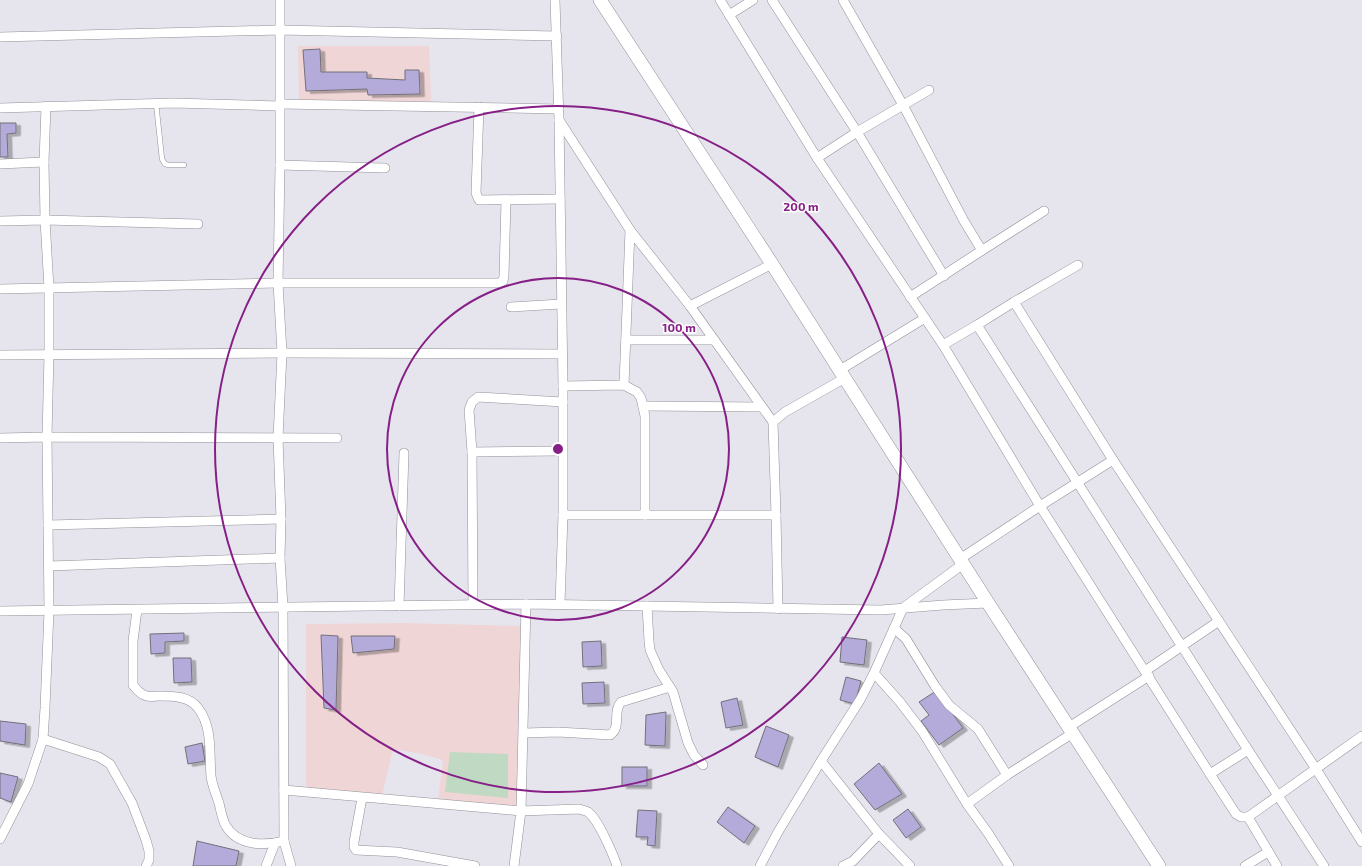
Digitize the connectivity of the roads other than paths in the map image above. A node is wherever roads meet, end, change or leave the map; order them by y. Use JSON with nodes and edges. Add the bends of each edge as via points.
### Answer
{"nodes":[{"id":1,"x":280,"y":0,"type":"edge"},
{"id":2,"x":555,"y":0,"type":"edge"},
{"id":3,"x":600,"y":0,"type":"edge"},
{"id":4,"x":720,"y":0,"type":"edge"},
{"id":5,"x":754,"y":0,"type":"edge"},
{"id":6,"x":772,"y":0,"type":"edge"},
{"id":7,"x":843,"y":0,"type":"edge"},
{"id":8,"x":729,"y":16,"type":"junction"},
{"id":9,"x":280,"y":30,"type":"junction"},
{"id":10,"x":557,"y":36,"type":"junction"},
{"id":11,"x":0,"y":37,"type":"edge"},
{"id":12,"x":929,"y":90,"type":"dead end"},
{"id":13,"x":156,"y":103,"type":"junction"},
{"id":14,"x":280,"y":105,"type":"junction"},
{"id":15,"x":904,"y":105,"type":"junction"},
{"id":16,"x":46,"y":106,"type":"junction"},
{"id":17,"x":479,"y":107,"type":"junction"},
{"id":18,"x":0,"y":108,"type":"edge"},
{"id":19,"x":558,"y":109,"type":"junction"},
{"id":20,"x":559,"y":119,"type":"junction"},
{"id":21,"x":857,"y":132,"type":"junction"},
{"id":22,"x":817,"y":158,"type":"junction"},
{"id":23,"x":44,"y":162,"type":"junction"},
{"id":24,"x":0,"y":164,"type":"edge"},
{"id":25,"x":184,"y":165,"type":"dead end"},
{"id":26,"x":280,"y":165,"type":"junction"},
{"id":27,"x":385,"y":168,"type":"dead end"},
{"id":28,"x":560,"y":199,"type":"junction"},
{"id":29,"x":506,"y":200,"type":"junction"},
{"id":30,"x":1044,"y":211,"type":"dead end"},
{"id":31,"x":45,"y":220,"type":"junction"},
{"id":32,"x":0,"y":221,"type":"edge"},
{"id":33,"x":198,"y":224,"type":"dead end"},
{"id":34,"x":630,"y":230,"type":"junction"},
{"id":35,"x":981,"y":251,"type":"junction"},
{"id":36,"x":772,"y":264,"type":"junction"},
{"id":37,"x":1078,"y":265,"type":"dead end"},
{"id":38,"x":944,"y":276,"type":"junction"},
{"id":39,"x":278,"y":284,"type":"junction"},
{"id":40,"x":49,"y":288,"type":"junction"},
{"id":41,"x":0,"y":289,"type":"edge"},
{"id":42,"x":910,"y":297,"type":"junction"},
{"id":43,"x":1014,"y":302,"type":"junction"},
{"id":44,"x":561,"y":304,"type":"junction"},
{"id":45,"x":690,"y":306,"type":"junction"},
{"id":46,"x":511,"y":307,"type":"dead end"},
{"id":47,"x":925,"y":318,"type":"junction"},
{"id":48,"x":977,"y":325,"type":"junction"},
{"id":49,"x":626,"y":340,"type":"junction"},
{"id":50,"x":714,"y":340,"type":"junction"},
{"id":51,"x":943,"y":345,"type":"junction"},
{"id":52,"x":282,"y":353,"type":"junction"},
{"id":53,"x":49,"y":354,"type":"junction"},
{"id":54,"x":562,"y":354,"type":"junction"},
{"id":55,"x":0,"y":355,"type":"edge"},
{"id":56,"x":842,"y":374,"type":"junction"},
{"id":57,"x":624,"y":385,"type":"junction"},
{"id":58,"x":563,"y":386,"type":"junction"},
{"id":59,"x":563,"y":402,"type":"junction"},
{"id":60,"x":643,"y":406,"type":"junction"},
{"id":61,"x":762,"y":407,"type":"junction"},
{"id":62,"x":773,"y":422,"type":"junction"},
{"id":63,"x":47,"y":437,"type":"junction"},
{"id":64,"x":0,"y":438,"type":"edge"},
{"id":65,"x":278,"y":438,"type":"junction"},
{"id":66,"x":337,"y":438,"type":"dead end"},
{"id":67,"x":562,"y":451,"type":"junction"},
{"id":68,"x":472,"y":452,"type":"junction"},
{"id":69,"x":404,"y":453,"type":"dead end"},
{"id":70,"x":1113,"y":460,"type":"junction"},
{"id":71,"x":1078,"y":482,"type":"junction"},
{"id":72,"x":1040,"y":506,"type":"junction"},
{"id":73,"x":563,"y":515,"type":"junction"},
{"id":74,"x":645,"y":515,"type":"junction"},
{"id":75,"x":776,"y":515,"type":"junction"},
{"id":76,"x":280,"y":519,"type":"junction"},
{"id":77,"x":48,"y":525,"type":"junction"},
{"id":78,"x":280,"y":558,"type":"junction"},
{"id":79,"x":962,"y":561,"type":"junction"},
{"id":80,"x":49,"y":566,"type":"junction"},
{"id":81,"x":473,"y":604,"type":"junction"},
{"id":82,"x":526,"y":604,"type":"junction"},
{"id":83,"x":560,"y":604,"type":"junction"},
{"id":84,"x":988,"y":604,"type":"junction"},
{"id":85,"x":398,"y":606,"type":"junction"},
{"id":86,"x":647,"y":606,"type":"junction"},
{"id":87,"x":283,"y":607,"type":"junction"},
{"id":88,"x":903,"y":608,"type":"junction"},
{"id":89,"x":778,"y":609,"type":"junction"},
{"id":90,"x":137,"y":610,"type":"junction"},
{"id":91,"x":0,"y":611,"type":"edge"},
{"id":92,"x":49,"y":611,"type":"junction"},
{"id":93,"x":1219,"y":621,"type":"junction"},
{"id":94,"x":894,"y":628,"type":"junction"},
{"id":95,"x":1182,"y":646,"type":"junction"},
{"id":96,"x":874,"y":674,"type":"junction"},
{"id":97,"x":1147,"y":674,"type":"junction"},
{"id":98,"x":670,"y":687,"type":"junction"},
{"id":99,"x":1071,"y":730,"type":"junction"},
{"id":100,"x":524,"y":734,"type":"junction"},
{"id":101,"x":1362,"y":736,"type":"edge"},
{"id":102,"x":43,"y":739,"type":"junction"},
{"id":103,"x":1248,"y":750,"type":"junction"},
{"id":104,"x":821,"y":760,"type":"junction"},
{"id":105,"x":703,"y":765,"type":"dead end"},
{"id":106,"x":1316,"y":769,"type":"junction"},
{"id":107,"x":1210,"y":774,"type":"junction"},
{"id":108,"x":1007,"y":775,"type":"junction"},
{"id":109,"x":284,"y":790,"type":"junction"},
{"id":110,"x":1279,"y":795,"type":"junction"},
{"id":111,"x":362,"y":798,"type":"junction"},
{"id":112,"x":967,"y":804,"type":"junction"},
{"id":113,"x":521,"y":811,"type":"junction"},
{"id":114,"x":1248,"y":817,"type":"junction"},
{"id":115,"x":879,"y":834,"type":"junction"},
{"id":116,"x":0,"y":839,"type":"edge"},
{"id":117,"x":280,"y":842,"type":"junction"},
{"id":118,"x":1362,"y":842,"type":"edge"},
{"id":119,"x":1268,"y":852,"type":"junction"},
{"id":120,"x":146,"y":866,"type":"edge"},
{"id":121,"x":266,"y":866,"type":"edge"},
{"id":122,"x":291,"y":866,"type":"edge"},
{"id":123,"x":475,"y":866,"type":"edge"},
{"id":124,"x":514,"y":866,"type":"edge"},
{"id":125,"x":617,"y":866,"type":"edge"},
{"id":126,"x":760,"y":866,"type":"edge"},
{"id":127,"x":843,"y":866,"type":"edge"},
{"id":128,"x":910,"y":866,"type":"edge"},
{"id":129,"x":1009,"y":866,"type":"edge"},
{"id":130,"x":1159,"y":866,"type":"edge"},
{"id":131,"x":1245,"y":866,"type":"edge"},
{"id":132,"x":1277,"y":866,"type":"edge"},
{"id":133,"x":1324,"y":866,"type":"edge"}],
"edges":[{"from":1,"to":9,"type":"street"},
{"from":2,"to":10,"type":"street"},
{"from":3,"to":36,"type":"main road"},
{"from":4,"to":8,"type":"street"},
{"from":5,"to":8,"type":"street"},
{"from":6,"to":21,"type":"street"},
{"from":7,"to":15,"type":"street"},
{"from":8,"to":22,"type":"street"},
{"from":9,"to":10,"type":"street"},
{"from":9,"to":11,"type":"street"},
{"from":9,"to":14,"type":"street"},
{"from":10,"to":19,"type":"street"},
{"from":12,"to":15,"type":"street"},
{"from":13,"to":14,"type":"street"},
{"from":13,"to":16,"type":"street"},
{"from":13,"to":25,"type":"lane","via":[[162,159],[165,164]]},
{"from":14,"to":17,"type":"street"},
{"from":14,"to":26,"type":"street"},
{"from":15,"to":21,"type":"street"},
{"from":15,"to":35,"type":"street"},
{"from":16,"to":18,"type":"street"},
{"from":16,"to":23,"type":"street"},
{"from":17,"to":19,"type":"street"},
{"from":17,"to":29,"type":"street","via":[[477,197],[482,201]]},
{"from":19,"to":20,"type":"street"},
{"from":20,"to":28,"type":"street"},
{"from":20,"to":34,"type":"street"},
{"from":21,"to":22,"type":"street"},
{"from":21,"to":38,"type":"street"},
{"from":22,"to":42,"type":"street"},
{"from":23,"to":24,"type":"street"},
{"from":23,"to":31,"type":"street"},
{"from":26,"to":27,"type":"street"},
{"from":26,"to":39,"type":"street"},
{"from":28,"to":29,"type":"street"},
{"from":28,"to":44,"type":"street"},
{"from":29,"to":39,"type":"street","via":[[504,276],[503,281],[499,283]]},
{"from":30,"to":35,"type":"street"},
{"from":31,"to":32,"type":"street"},
{"from":31,"to":33,"type":"street"},
{"from":31,"to":40,"type":"street"},
{"from":34,"to":45,"type":"street"},
{"from":34,"to":49,"type":"street"},
{"from":35,"to":38,"type":"street"},
{"from":36,"to":45,"type":"street"},
{"from":36,"to":56,"type":"main road"},
{"from":37,"to":43,"type":"street"},
{"from":38,"to":42,"type":"street"},
{"from":39,"to":40,"type":"street"},
{"from":39,"to":52,"type":"street"},
{"from":40,"to":41,"type":"street"},
{"from":40,"to":53,"type":"street"},
{"from":42,"to":47,"type":"street"},
{"from":43,"to":48,"type":"street"},
{"from":43,"to":70,"type":"street"},
{"from":44,"to":46,"type":"street"},
{"from":44,"to":54,"type":"street"},
{"from":45,"to":50,"type":"street"},
{"from":47,"to":51,"type":"street"},
{"from":47,"to":56,"type":"street"},
{"from":48,"to":51,"type":"street"},
{"from":48,"to":71,"type":"street"},
{"from":49,"to":50,"type":"street"},
{"from":49,"to":57,"type":"street"},
{"from":50,"to":61,"type":"street"},
{"from":51,"to":72,"type":"street"},
{"from":52,"to":53,"type":"street"},
{"from":52,"to":54,"type":"street"},
{"from":52,"to":65,"type":"street"},
{"from":53,"to":55,"type":"street"},
{"from":53,"to":63,"type":"street"},
{"from":54,"to":58,"type":"street"},
{"from":56,"to":62,"type":"street"},
{"from":56,"to":79,"type":"main road"},
{"from":57,"to":58,"type":"street"},
{"from":57,"to":60,"type":"street","via":[[637,392]]},
{"from":58,"to":59,"type":"street"},
{"from":59,"to":67,"type":"street"},
{"from":59,"to":68,"type":"street","via":[[478,397],[472,402],[469,410]]},
{"from":60,"to":61,"type":"street"},
{"from":60,"to":74,"type":"street"},
{"from":61,"to":62,"type":"street"},
{"from":62,"to":75,"type":"street"},
{"from":63,"to":64,"type":"street"},
{"from":63,"to":65,"type":"street"},
{"from":63,"to":77,"type":"street"},
{"from":65,"to":66,"type":"street"},
{"from":65,"to":76,"type":"street"},
{"from":67,"to":68,"type":"street"},
{"from":67,"to":73,"type":"street"},
{"from":68,"to":81,"type":"street"},
{"from":69,"to":85,"type":"street"},
{"from":70,"to":71,"type":"street"},
{"from":70,"to":93,"type":"street"},
{"from":71,"to":72,"type":"street"},
{"from":71,"to":95,"type":"street"},
{"from":72,"to":79,"type":"street"},
{"from":72,"to":97,"type":"street"},
{"from":73,"to":74,"type":"street"},
{"from":73,"to":83,"type":"street"},
{"from":74,"to":75,"type":"street"},
{"from":75,"to":89,"type":"street"},
{"from":76,"to":77,"type":"street"},
{"from":76,"to":78,"type":"street"},
{"from":77,"to":80,"type":"street"},
{"from":78,"to":80,"type":"street"},
{"from":78,"to":87,"type":"street"},
{"from":79,"to":84,"type":"main road"},
{"from":79,"to":88,"type":"street"},
{"from":80,"to":92,"type":"street"},
{"from":81,"to":82,"type":"street"},
{"from":81,"to":85,"type":"street"},
{"from":82,"to":83,"type":"street"},
{"from":82,"to":100,"type":"street"},
{"from":83,"to":86,"type":"street"},
{"from":84,"to":88,"type":"street"},
{"from":84,"to":99,"type":"main road"},
{"from":85,"to":87,"type":"street"},
{"from":86,"to":89,"type":"street"},
{"from":86,"to":98,"type":"street","via":[[650,650]]},
{"from":87,"to":90,"type":"street"},
{"from":87,"to":109,"type":"street"},
{"from":88,"to":89,"type":"street"},
{"from":88,"to":94,"type":"street"},
{"from":90,"to":92,"type":"street"},
{"from":90,"to":117,"type":"street","via":[[133,685],[146,696],[178,697],[190,701],[197,707],[205,719],[211,778],[227,827],[234,836],[248,842]]},
{"from":91,"to":92,"type":"street"},
{"from":92,"to":102,"type":"street"},
{"from":93,"to":95,"type":"street"},
{"from":93,"to":106,"type":"street"},
{"from":94,"to":96,"type":"street"},
{"from":94,"to":108,"type":"street","via":[[906,639],[949,705],[978,729]]},
{"from":95,"to":97,"type":"street"},
{"from":95,"to":103,"type":"street"},
{"from":96,"to":104,"type":"street"},
{"from":96,"to":112,"type":"street","via":[[922,731]]},
{"from":97,"to":99,"type":"street"},
{"from":97,"to":107,"type":"street"},
{"from":98,"to":100,"type":"street","via":[[621,702],[617,706],[616,728],[610,735],[558,732]]},
{"from":98,"to":105,"type":"street","via":[[688,743]]},
{"from":99,"to":108,"type":"street"},
{"from":99,"to":130,"type":"main road"},
{"from":100,"to":113,"type":"street"},
{"from":101,"to":106,"type":"street"},
{"from":102,"to":116,"type":"street","via":[[28,784]]},
{"from":102,"to":120,"type":"street","via":[[99,756],[110,764],[132,803],[146,840],[149,860]]},
{"from":103,"to":107,"type":"street"},
{"from":103,"to":110,"type":"street"},
{"from":104,"to":115,"type":"street"},
{"from":104,"to":126,"type":"street"},
{"from":106,"to":110,"type":"street"},
{"from":106,"to":118,"type":"street"},
{"from":107,"to":114,"type":"street","via":[[1236,814]]},
{"from":108,"to":112,"type":"street"},
{"from":109,"to":111,"type":"street"},
{"from":109,"to":117,"type":"street"},
{"from":110,"to":114,"type":"street"},
{"from":110,"to":133,"type":"street"},
{"from":111,"to":113,"type":"street"},
{"from":111,"to":123,"type":"street","via":[[354,842],[356,850],[397,852]]},
{"from":112,"to":129,"type":"street"},
{"from":113,"to":124,"type":"street"},
{"from":113,"to":125,"type":"street","via":[[586,811],[597,824]]},
{"from":114,"to":119,"type":"street"},
{"from":115,"to":127,"type":"street","via":[[853,861]]},
{"from":115,"to":128,"type":"street"},
{"from":117,"to":121,"type":"street"},
{"from":117,"to":122,"type":"street"},
{"from":119,"to":131,"type":"street"},
{"from":119,"to":132,"type":"street"}]}
